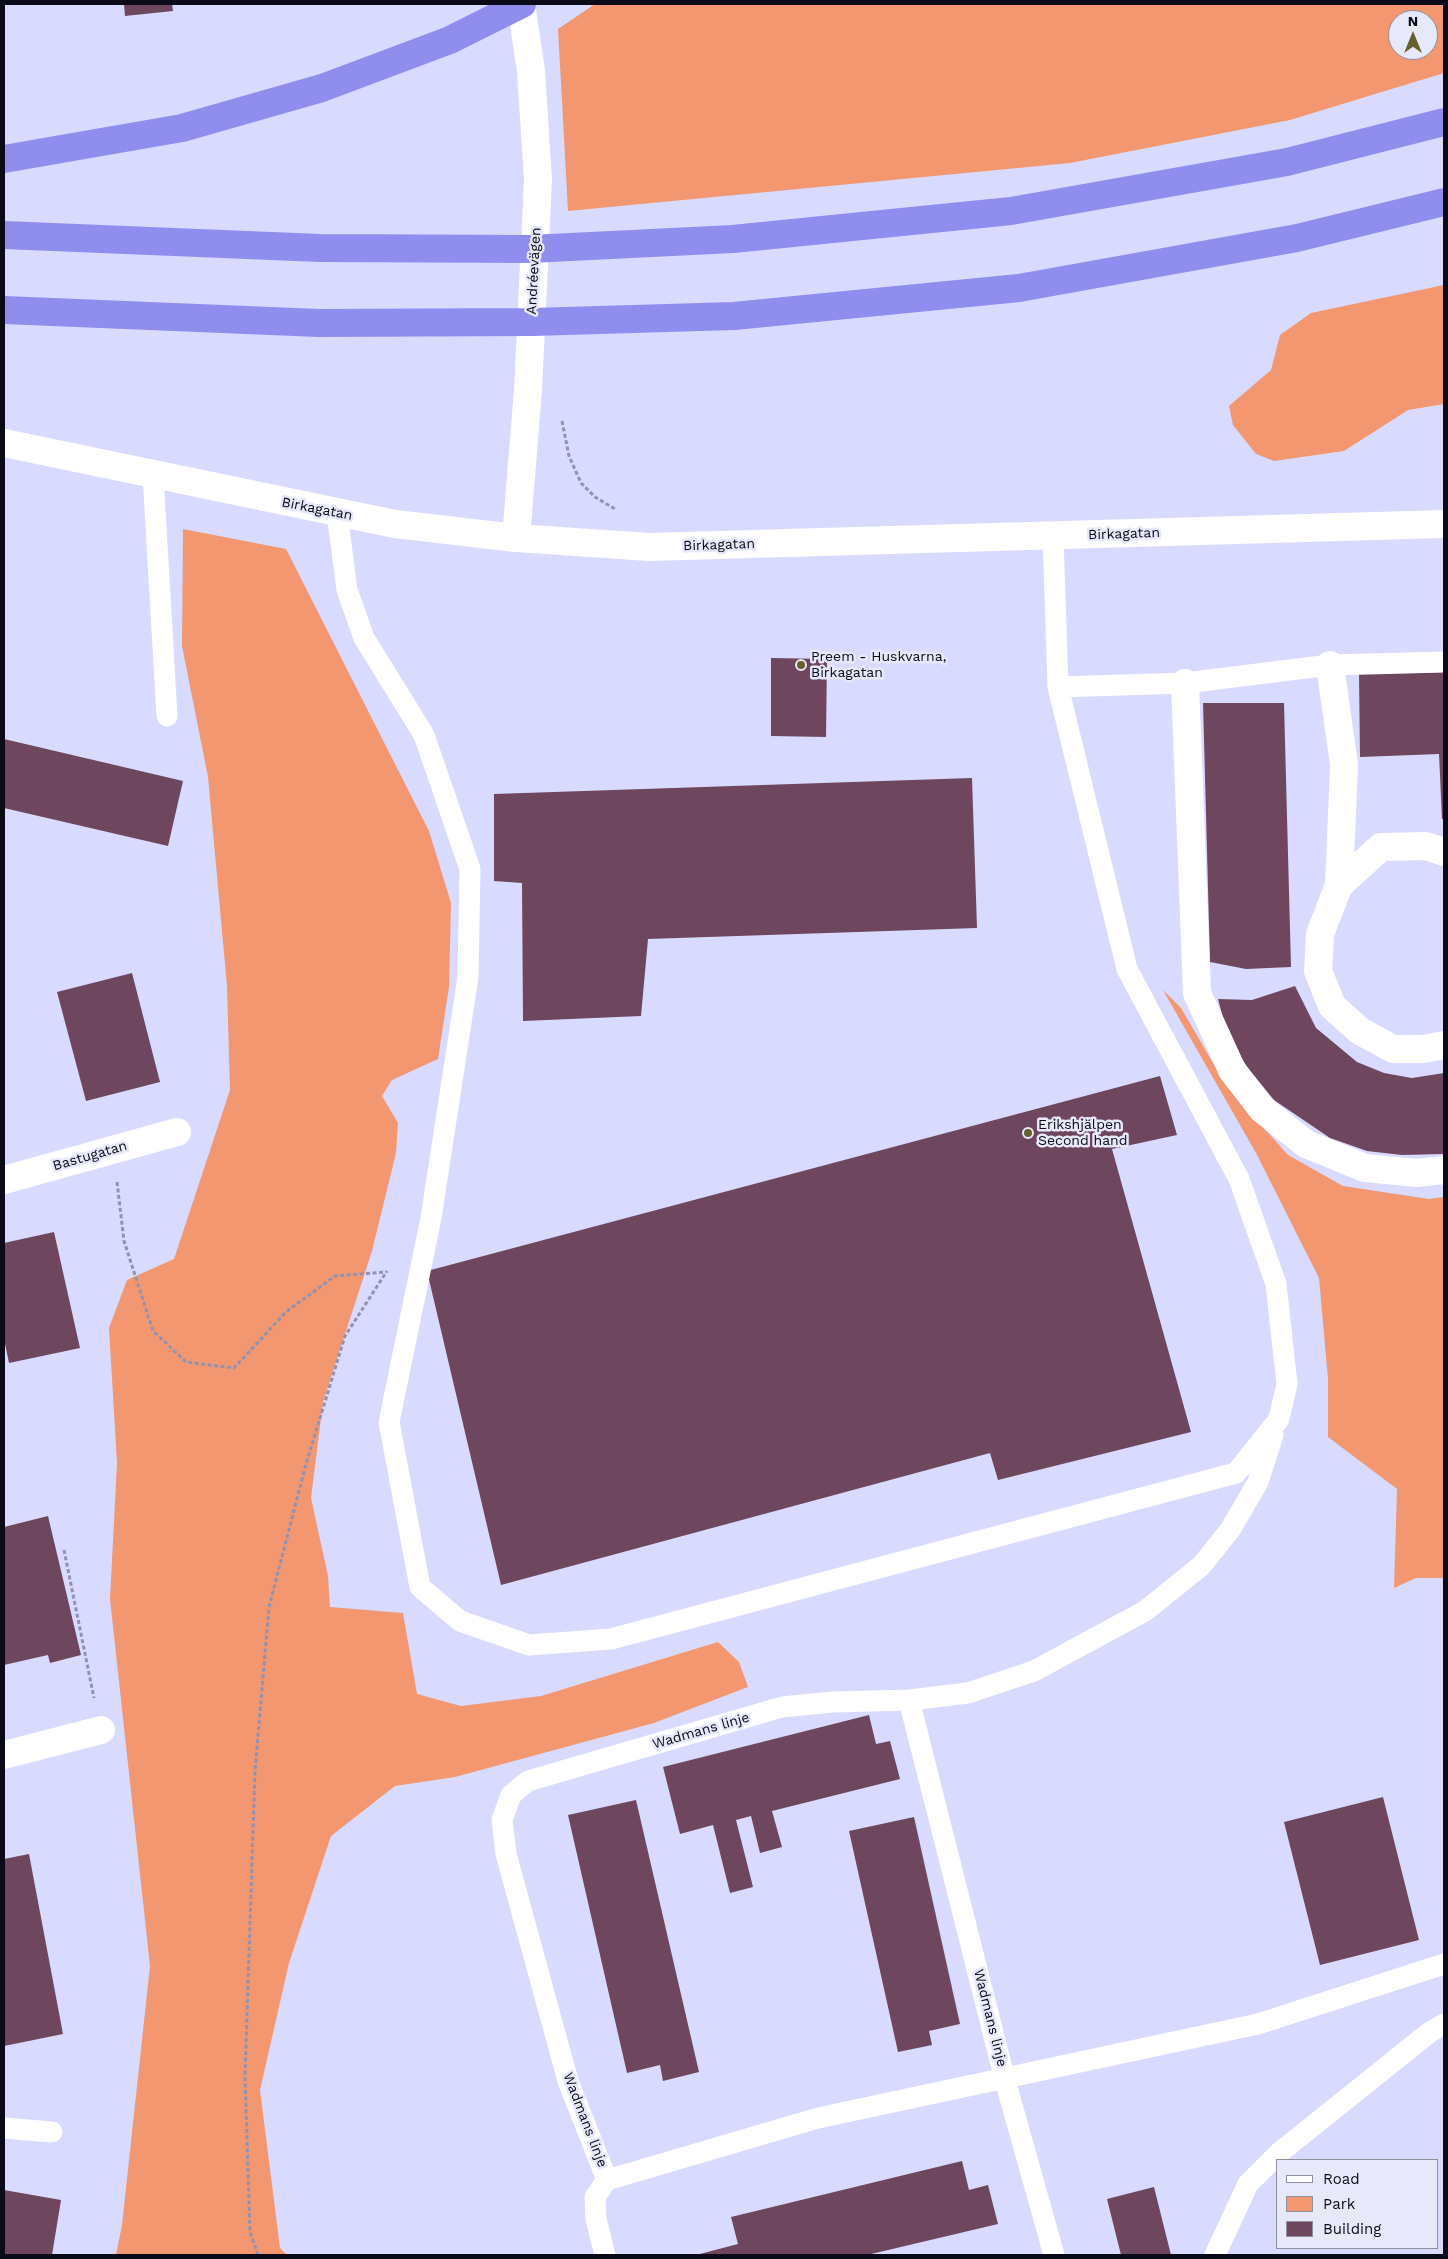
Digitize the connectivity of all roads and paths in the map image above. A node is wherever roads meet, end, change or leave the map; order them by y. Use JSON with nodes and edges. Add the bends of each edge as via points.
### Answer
{"nodes":[{"id":1,"x":521,"y":4,"type":"edge"},
{"id":2,"x":1444,"y":122,"type":"edge"},
{"id":3,"x":4,"y":159,"type":"edge"},
{"id":4,"x":1444,"y":202,"type":"edge"},
{"id":5,"x":4,"y":235,"type":"edge"},
{"id":6,"x":4,"y":310,"type":"edge"},
{"id":7,"x":4,"y":443,"type":"edge"},
{"id":8,"x":153,"y":475,"type":"junction"},
{"id":9,"x":337,"y":513,"type":"junction"},
{"id":10,"x":1444,"y":524,"type":"edge"},
{"id":11,"x":1053,"y":536,"type":"junction"},
{"id":12,"x":516,"y":538,"type":"junction"},
{"id":13,"x":1444,"y":662,"type":"edge"},
{"id":14,"x":1330,"y":665,"type":"junction"},
{"id":15,"x":1185,"y":683,"type":"junction"},
{"id":16,"x":1058,"y":687,"type":"junction"},
{"id":17,"x":167,"y":716,"type":"dead end"},
{"id":18,"x":1444,"y":852,"type":"edge"},
{"id":19,"x":1339,"y":885,"type":"junction"},
{"id":20,"x":1444,"y":1045,"type":"edge"},
{"id":21,"x":176,"y":1132,"type":"dead end"},
{"id":22,"x":113,"y":1150,"type":"junction"},
{"id":23,"x":1444,"y":1170,"type":"edge"},
{"id":24,"x":4,"y":1180,"type":"edge"},
{"id":25,"x":391,"y":1265,"type":"dead end"},
{"id":26,"x":386,"y":1272,"type":"junction"},
{"id":27,"x":1279,"y":1420,"type":"junction"},
{"id":28,"x":64,"y":1550,"type":"dead end"},
{"id":29,"x":909,"y":1700,"type":"junction"},
{"id":30,"x":101,"y":1730,"type":"joint"},
{"id":31,"x":4,"y":1755,"type":"edge"},
{"id":32,"x":1444,"y":1964,"type":"edge"},
{"id":33,"x":1444,"y":2024,"type":"edge"},
{"id":34,"x":1005,"y":2080,"type":"junction"},
{"id":35,"x":4,"y":2128,"type":"edge"},
{"id":36,"x":52,"y":2132,"type":"dead end"},
{"id":37,"x":607,"y":2180,"type":"junction"},
{"id":38,"x":258,"y":2255,"type":"edge"},
{"id":39,"x":605,"y":2255,"type":"edge"},
{"id":40,"x":1054,"y":2255,"type":"edge"},
{"id":41,"x":1215,"y":2255,"type":"edge"}],
"edges":[{"from":1,"to":3,"type":"highway","via":[[450,40],[322,88],[182,128]]},
{"from":1,"to":12,"type":"street","name":"Andréevägen","via":[[531,71],[538,180],[528,390]]},
{"from":2,"to":5,"type":"highway","via":[[1286,162],[1011,211],[733,239],[530,249],[320,248]]},
{"from":4,"to":6,"type":"highway","via":[[1298,238],[1019,288],[734,316],[532,322],[319,323]]},
{"from":7,"to":8,"type":"street","name":"Birkagatan"},
{"from":8,"to":9,"type":"street","name":"Birkagatan"},
{"from":8,"to":17,"type":"lane"},
{"from":9,"to":12,"type":"street","name":"Birkagatan","via":[[395,524]]},
{"from":9,"to":27,"type":"lane","via":[[347,590],[364,638],[424,735],[470,869],[468,977],[431,1218],[388,1422],[420,1588],[460,1622],[529,1644],[612,1639],[1236,1473]]},
{"from":10,"to":11,"type":"street","name":"Birkagatan"},
{"from":11,"to":12,"type":"street","name":"Birkagatan","via":[[649,547]]},
{"from":11,"to":16,"type":"lane"},
{"from":13,"to":14,"type":"lane"},
{"from":14,"to":15,"type":"lane"},
{"from":14,"to":19,"type":"street","via":[[1344,765]]},
{"from":15,"to":16,"type":"lane"},
{"from":15,"to":23,"type":"street","via":[[1197,993],[1232,1070],[1262,1109],[1306,1144],[1365,1168],[1417,1173]]},
{"from":16,"to":27,"type":"lane","via":[[1127,969],[1239,1179],[1276,1284],[1286,1384]]},
{"from":18,"to":19,"type":"street","via":[[1426,846],[1381,848]]},
{"from":19,"to":20,"type":"street","via":[[1320,934],[1318,971],[1332,1006],[1360,1031],[1393,1049]]},
{"from":21,"to":22,"type":"street","name":"Bastugatan"},
{"from":22,"to":24,"type":"street","name":"Bastugatan"},
{"from":22,"to":26,"type":"path","via":[[124,1241],[153,1331],[186,1362],[234,1368],[286,1312],[335,1276]]},
{"from":25,"to":26,"type":"path"},
{"from":26,"to":38,"type":"path","via":[[345,1336],[306,1464],[269,1607],[255,1772],[245,2076],[250,2232]]},
{"from":27,"to":29,"type":"lane","via":[[1258,1482],[1230,1530],[1201,1566],[1145,1611],[1034,1671],[968,1693]]},
{"from":28,"to":30,"type":"path"},
{"from":29,"to":34,"type":"lane","name":"Wadmans linje"},
{"from":29,"to":37,"type":"lane","name":"Wadmans linje","via":[[782,1707],[528,1781],[511,1795],[502,1820],[506,1854],[568,2080]]},
{"from":30,"to":31,"type":"street"},
{"from":32,"to":34,"type":"lane","name":"Wadmans linje","via":[[1258,2024]]},
{"from":33,"to":41,"type":"lane","via":[[1422,2038],[1273,2159],[1248,2184]]},
{"from":34,"to":37,"type":"lane","name":"Wadmans linje","via":[[818,2118]]},
{"from":34,"to":40,"type":"lane","name":"Wadmans linje"},
{"from":35,"to":36,"type":"lane"},
{"from":37,"to":39,"type":"lane","name":"Wadmans linje","via":[[595,2197],[596,2219]]}]}
